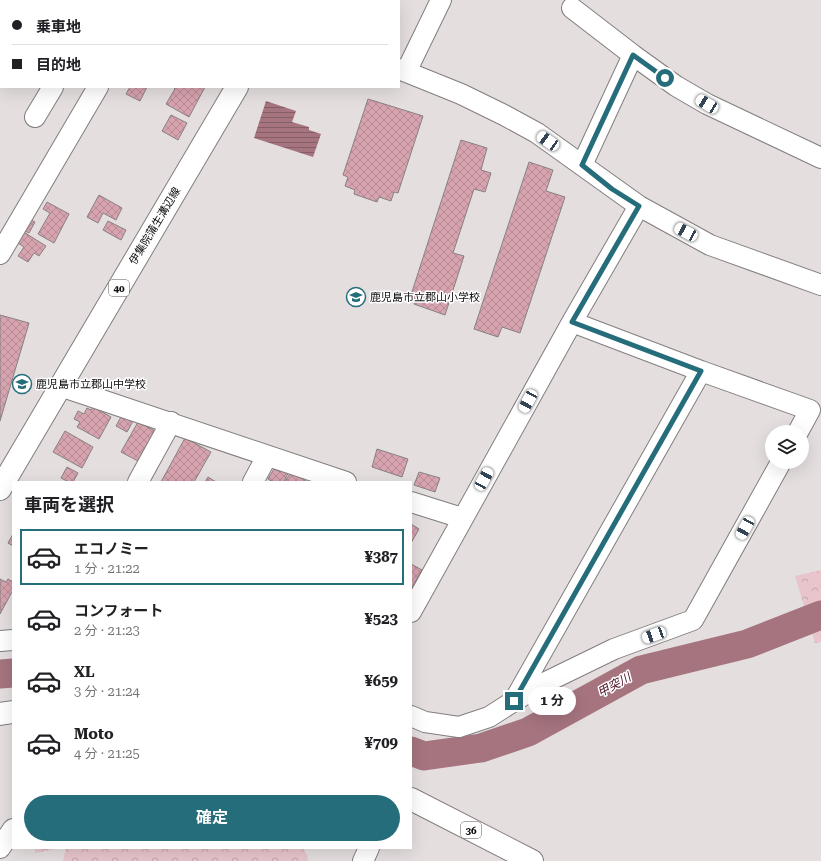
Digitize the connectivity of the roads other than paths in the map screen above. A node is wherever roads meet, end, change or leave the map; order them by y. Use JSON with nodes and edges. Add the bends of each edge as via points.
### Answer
{"nodes":[{"id":1,"x":441,"y":0,"type":"edge"},
{"id":2,"x":568,"y":2,"type":"edge"},
{"id":3,"x":633,"y":55,"type":"junction"},
{"id":4,"x":403,"y":70,"type":"edge"},
{"id":5,"x":52,"y":88,"type":"edge"},
{"id":6,"x":97,"y":88,"type":"edge"},
{"id":7,"x":236,"y":88,"type":"edge"},
{"id":8,"x":35,"y":117,"type":"dead end"},
{"id":9,"x":821,"y":158,"type":"edge"},
{"id":10,"x":582,"y":165,"type":"junction"},
{"id":11,"x":639,"y":206,"type":"junction"},
{"id":12,"x":0,"y":254,"type":"edge"},
{"id":13,"x":821,"y":285,"type":"edge"},
{"id":14,"x":572,"y":322,"type":"junction"},
{"id":15,"x":701,"y":371,"type":"junction"},
{"id":16,"x":60,"y":386,"type":"junction"},
{"id":17,"x":171,"y":422,"type":"junction"},
{"id":18,"x":802,"y":425,"type":"edge"},
{"id":19,"x":267,"y":456,"type":"junction"},
{"id":20,"x":777,"y":469,"type":"edge"},
{"id":21,"x":139,"y":481,"type":"edge"},
{"id":22,"x":254,"y":481,"type":"edge"},
{"id":23,"x":343,"y":481,"type":"edge"},
{"id":24,"x":0,"y":489,"type":"edge"},
{"id":25,"x":412,"y":502,"type":"edge"},
{"id":26,"x":462,"y":518,"type":"junction"},
{"id":27,"x":412,"y":610,"type":"edge"},
{"id":28,"x":12,"y":640,"type":"edge"},
{"id":29,"x":0,"y":641,"type":"edge"},
{"id":30,"x":514,"y":701,"type":"junction"},
{"id":31,"x":12,"y":712,"type":"edge"},
{"id":32,"x":0,"y":714,"type":"edge"},
{"id":33,"x":412,"y":716,"type":"edge"},
{"id":34,"x":412,"y":800,"type":"edge"},
{"id":35,"x":12,"y":830,"type":"edge"},
{"id":36,"x":0,"y":848,"type":"edge"},
{"id":37,"x":369,"y":849,"type":"edge"},
{"id":38,"x":519,"y":858,"type":"edge"},
{"id":39,"x":363,"y":861,"type":"edge"}],
"edges":[{"from":1,"to":4,"type":"street"},
{"from":2,"to":3,"type":"street"},
{"from":3,"to":9,"type":"street","via":[[676,86],[707,104]]},
{"from":3,"to":10,"type":"street"},
{"from":4,"to":10,"type":"street","via":[[504,115],[537,133]]},
{"from":5,"to":8,"type":"street"},
{"from":6,"to":12,"type":"street"},
{"from":7,"to":16,"type":"main road","name":"伊集院蒲生溝辺線","number":"40"},
{"from":10,"to":11,"type":"street"},
{"from":11,"to":13,"type":"street","via":[[710,245]]},
{"from":11,"to":14,"type":"street"},
{"from":14,"to":15,"type":"street"},
{"from":14,"to":26,"type":"street"},
{"from":15,"to":18,"type":"street","via":[[810,410]]},
{"from":15,"to":30,"type":"street"},
{"from":16,"to":17,"type":"street"},
{"from":16,"to":24,"type":"main road","name":"伊集院蒲生溝辺線","number":"40"},
{"from":17,"to":19,"type":"street"},
{"from":17,"to":21,"type":"street"},
{"from":19,"to":22,"type":"street"},
{"from":19,"to":23,"type":"street"},
{"from":20,"to":30,"type":"street","via":[[693,620],[614,649],[540,685]]},
{"from":25,"to":26,"type":"street"},
{"from":26,"to":27,"type":"street"},
{"from":28,"to":29,"type":"street"},
{"from":30,"to":33,"type":"street","via":[[489,717],[459,727],[425,722]]},
{"from":31,"to":32,"type":"main road"},
{"from":34,"to":38,"type":"main road","number":"36"},
{"from":35,"to":36,"type":"street"},
{"from":37,"to":39,"type":"street"}]}
